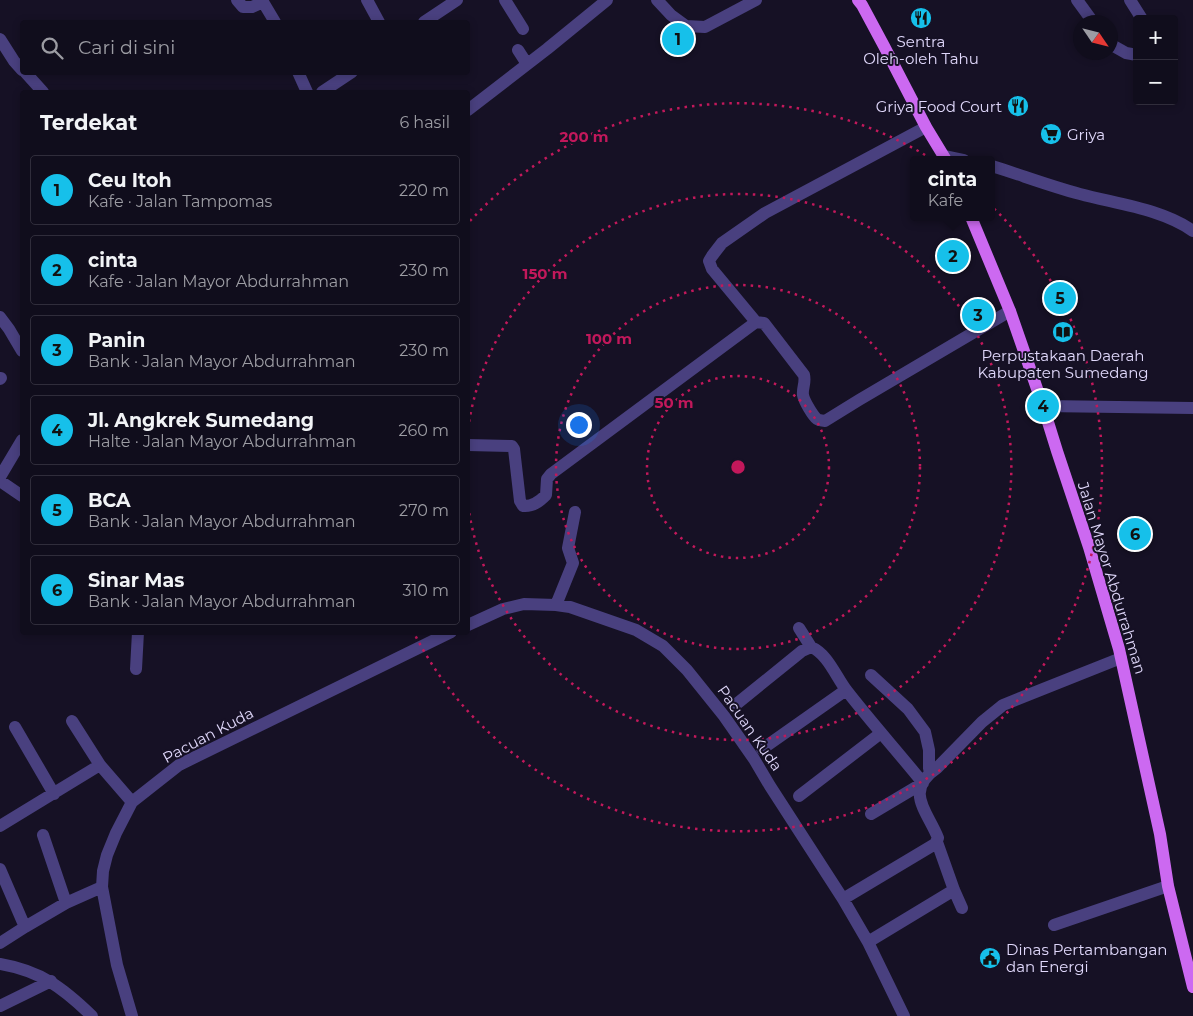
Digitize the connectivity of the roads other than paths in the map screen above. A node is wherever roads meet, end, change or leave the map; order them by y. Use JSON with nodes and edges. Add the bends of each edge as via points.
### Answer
{"nodes":[{"id":1,"x":238,"y":0,"type":"edge"},
{"id":2,"x":367,"y":0,"type":"edge"},
{"id":3,"x":457,"y":0,"type":"edge"},
{"id":4,"x":505,"y":0,"type":"edge"},
{"id":5,"x":607,"y":0,"type":"edge"},
{"id":6,"x":658,"y":0,"type":"edge"},
{"id":7,"x":756,"y":0,"type":"edge"},
{"id":8,"x":858,"y":0,"type":"edge"},
{"id":9,"x":1077,"y":0,"type":"edge"},
{"id":10,"x":1130,"y":0,"type":"edge"},
{"id":11,"x":1088,"y":15,"type":"edge"},
{"id":12,"x":1139,"y":15,"type":"edge"},
{"id":13,"x":274,"y":20,"type":"edge"},
{"id":14,"x":378,"y":20,"type":"edge"},
{"id":15,"x":427,"y":20,"type":"edge"},
{"id":16,"x":523,"y":29,"type":"dead end"},
{"id":17,"x":0,"y":39,"type":"edge"},
{"id":18,"x":1118,"y":48,"type":"edge"},
{"id":19,"x":518,"y":50,"type":"dead end"},
{"id":20,"x":1133,"y":54,"type":"edge"},
{"id":21,"x":527,"y":64,"type":"junction"},
{"id":22,"x":20,"y":67,"type":"edge"},
{"id":23,"x":28,"y":75,"type":"edge"},
{"id":24,"x":299,"y":75,"type":"edge"},
{"id":25,"x":348,"y":75,"type":"edge"},
{"id":26,"x":41,"y":90,"type":"edge"},
{"id":27,"x":306,"y":90,"type":"edge"},
{"id":28,"x":325,"y":90,"type":"edge"},
{"id":29,"x":470,"y":108,"type":"edge"},
{"id":30,"x":926,"y":127,"type":"junction"},
{"id":31,"x":945,"y":156,"type":"edge"},
{"id":32,"x":995,"y":167,"type":"edge"},
{"id":33,"x":973,"y":221,"type":"edge"},
{"id":34,"x":1193,"y":231,"type":"edge"},
{"id":35,"x":1010,"y":311,"type":"junction"},
{"id":36,"x":0,"y":317,"type":"edge"},
{"id":37,"x":756,"y":322,"type":"junction"},
{"id":38,"x":20,"y":348,"type":"edge"},
{"id":39,"x":1043,"y":406,"type":"junction"},
{"id":40,"x":1193,"y":408,"type":"edge"},
{"id":41,"x":20,"y":443,"type":"edge"},
{"id":42,"x":470,"y":445,"type":"edge"},
{"id":43,"x":1,"y":475,"type":"edge"},
{"id":44,"x":20,"y":494,"type":"edge"},
{"id":45,"x":575,"y":512,"type":"dead end"},
{"id":46,"x":556,"y":605,"type":"junction"},
{"id":47,"x":470,"y":624,"type":"edge"},
{"id":48,"x":799,"y":628,"type":"dead end"},
{"id":49,"x":138,"y":635,"type":"edge"},
{"id":50,"x":445,"y":635,"type":"edge"},
{"id":51,"x":810,"y":647,"type":"junction"},
{"id":52,"x":1121,"y":658,"type":"junction"},
{"id":53,"x":136,"y":669,"type":"dead end"},
{"id":54,"x":871,"y":675,"type":"dead end"},
{"id":55,"x":846,"y":690,"type":"junction"},
{"id":56,"x":734,"y":706,"type":"dead end"},
{"id":57,"x":72,"y":721,"type":"dead end"},
{"id":58,"x":16,"y":726,"type":"dead end"},
{"id":59,"x":881,"y":733,"type":"junction"},
{"id":60,"x":762,"y":749,"type":"dead end"},
{"id":61,"x":100,"y":765,"type":"junction"},
{"id":62,"x":927,"y":778,"type":"junction"},
{"id":63,"x":54,"y":794,"type":"junction"},
{"id":64,"x":799,"y":796,"type":"dead end"},
{"id":65,"x":132,"y":802,"type":"junction"},
{"id":66,"x":871,"y":814,"type":"dead end"},
{"id":67,"x":0,"y":826,"type":"edge"},
{"id":68,"x":43,"y":835,"type":"dead end"},
{"id":69,"x":936,"y":842,"type":"junction"},
{"id":70,"x":0,"y":869,"type":"edge"},
{"id":71,"x":1168,"y":886,"type":"junction"},
{"id":72,"x":102,"y":887,"type":"junction"},
{"id":73,"x":954,"y":890,"type":"junction"},
{"id":74,"x":843,"y":899,"type":"junction"},
{"id":75,"x":66,"y":903,"type":"junction"},
{"id":76,"x":962,"y":908,"type":"dead end"},
{"id":77,"x":1054,"y":925,"type":"dead end"},
{"id":78,"x":25,"y":927,"type":"junction"},
{"id":79,"x":868,"y":942,"type":"junction"},
{"id":80,"x":0,"y":943,"type":"edge"},
{"id":81,"x":0,"y":964,"type":"edge"},
{"id":82,"x":51,"y":981,"type":"junction"},
{"id":83,"x":1193,"y":987,"type":"edge"},
{"id":84,"x":0,"y":1006,"type":"edge"},
{"id":85,"x":92,"y":1016,"type":"edge"},
{"id":86,"x":132,"y":1016,"type":"edge"},
{"id":87,"x":904,"y":1016,"type":"edge"}],
"edges":[{"from":1,"to":13,"type":"street","via":[[243,7],[263,2]]},
{"from":2,"to":14,"type":"street"},
{"from":3,"to":15,"type":"street"},
{"from":4,"to":16,"type":"street"},
{"from":5,"to":21,"type":"street"},
{"from":6,"to":7,"type":"street","via":[[671,16],[686,26],[704,26]]},
{"from":8,"to":30,"type":"main road"},
{"from":9,"to":11,"type":"street"},
{"from":10,"to":12,"type":"street"},
{"from":17,"to":22,"type":"street"},
{"from":18,"to":20,"type":"street"},
{"from":19,"to":21,"type":"street"},
{"from":21,"to":29,"type":"street"},
{"from":23,"to":26,"type":"street"},
{"from":24,"to":27,"type":"street"},
{"from":25,"to":28,"type":"street"},
{"from":30,"to":31,"type":"main road"},
{"from":30,"to":37,"type":"street","via":[[765,213],[722,243],[709,261],[712,268]]},
{"from":32,"to":34,"type":"street","via":[[1160,215]]},
{"from":33,"to":35,"type":"main road","name":"Jalan Mayor Abdurrahman"},
{"from":35,"to":37,"type":"street","via":[[825,421],[816,418],[804,399],[804,376],[764,323]]},
{"from":35,"to":39,"type":"main road","name":"Jalan Mayor Abdurrahman"},
{"from":36,"to":38,"type":"street"},
{"from":37,"to":42,"type":"street","via":[[551,474],[547,479],[546,495],[532,506],[523,506],[520,501],[512,446]]},
{"from":39,"to":40,"type":"street"},
{"from":39,"to":52,"type":"main road","name":"Jalan Mayor Abdurrahman"},
{"from":41,"to":43,"type":"street"},
{"from":43,"to":44,"type":"street"},
{"from":45,"to":46,"type":"street","via":[[568,548],[573,563]]},
{"from":46,"to":47,"type":"street","name":"Pacuan Kuda","via":[[524,604],[503,609]]},
{"from":46,"to":74,"type":"street","name":"Pacuan Kuda","via":[[636,630],[663,646],[687,670],[754,759]]},
{"from":48,"to":51,"type":"street"},
{"from":49,"to":53,"type":"street"},
{"from":50,"to":65,"type":"street","name":"Pacuan Kuda","via":[[179,765]]},
{"from":51,"to":55,"type":"street","via":[[817,650]]},
{"from":51,"to":56,"type":"street"},
{"from":52,"to":62,"type":"street","via":[[1003,705]]},
{"from":52,"to":71,"type":"main road","name":"Jalan Mayor Abdurrahman","via":[[1160,834]]},
{"from":54,"to":62,"type":"street","via":[[908,709],[925,732],[929,750]]},
{"from":55,"to":59,"type":"street"},
{"from":55,"to":60,"type":"street"},
{"from":57,"to":61,"type":"street"},
{"from":58,"to":63,"type":"street"},
{"from":59,"to":62,"type":"street"},
{"from":59,"to":64,"type":"street"},
{"from":61,"to":63,"type":"street"},
{"from":61,"to":65,"type":"street"},
{"from":62,"to":66,"type":"street"},
{"from":62,"to":69,"type":"street","via":[[919,794],[920,802],[934,828],[938,838]]},
{"from":63,"to":67,"type":"street"},
{"from":65,"to":72,"type":"street","name":"Pacuan Kuda","via":[[107,855]]},
{"from":68,"to":75,"type":"street"},
{"from":69,"to":73,"type":"street"},
{"from":69,"to":74,"type":"street"},
{"from":70,"to":78,"type":"street"},
{"from":71,"to":77,"type":"street"},
{"from":71,"to":83,"type":"main road","name":"Jalan Mayor Abdurrahman"},
{"from":72,"to":75,"type":"street"},
{"from":72,"to":86,"type":"street","name":"Pacuan Kuda","via":[[117,965]]},
{"from":73,"to":76,"type":"street"},
{"from":73,"to":79,"type":"street"},
{"from":74,"to":79,"type":"street","name":"Pacuan Kuda"},
{"from":75,"to":78,"type":"street"},
{"from":78,"to":80,"type":"street"},
{"from":79,"to":87,"type":"street","name":"Pacuan Kuda"},
{"from":81,"to":82,"type":"street","via":[[21,968]]},
{"from":82,"to":84,"type":"street"},
{"from":82,"to":85,"type":"street"}]}
